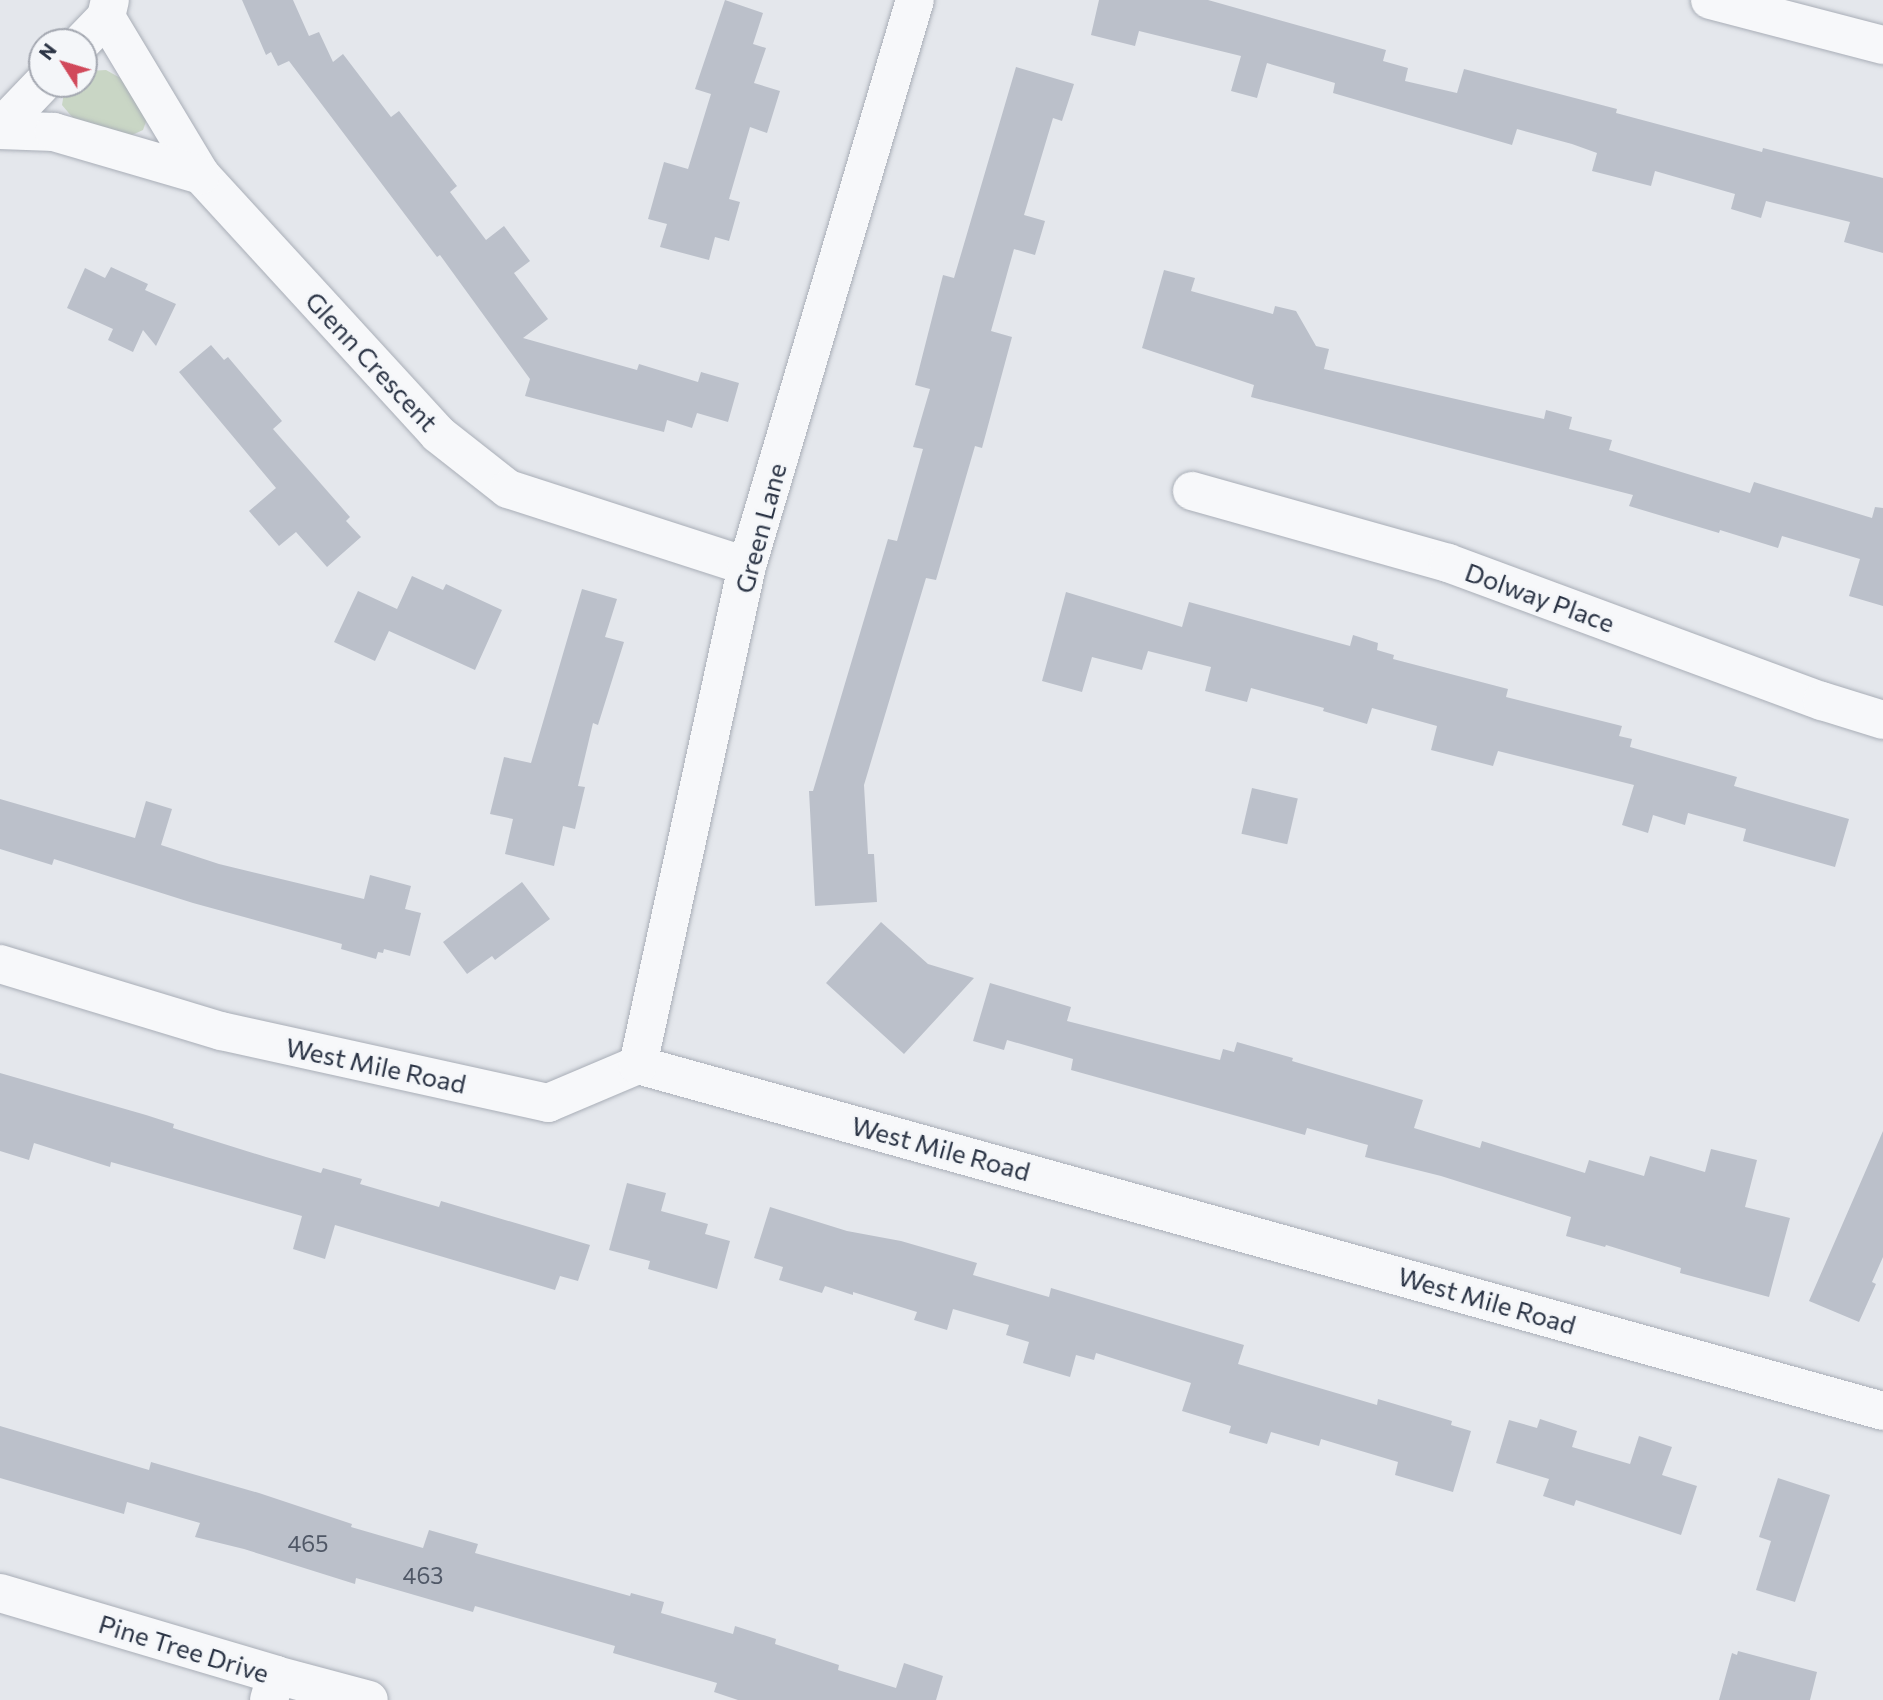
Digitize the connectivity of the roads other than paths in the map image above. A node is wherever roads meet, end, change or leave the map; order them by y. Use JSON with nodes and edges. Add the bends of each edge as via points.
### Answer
{"nodes":[{"id":1,"x":915,"y":0,"type":"edge"},
{"id":2,"x":1710,"y":0,"type":"edge"},
{"id":3,"x":99,"y":20,"type":"edge"},
{"id":4,"x":1883,"y":45,"type":"edge"},
{"id":5,"x":29,"y":98,"type":"edge"},
{"id":6,"x":0,"y":129,"type":"edge"},
{"id":7,"x":201,"y":175,"type":"junction"},
{"id":8,"x":1192,"y":491,"type":"dead end"},
{"id":9,"x":747,"y":566,"type":"junction"},
{"id":10,"x":1883,"y":720,"type":"edge"},
{"id":11,"x":0,"y":964,"type":"edge"},
{"id":12,"x":638,"y":1065,"type":"junction"},
{"id":13,"x":1883,"y":1411,"type":"edge"},
{"id":14,"x":0,"y":1593,"type":"edge"},
{"id":15,"x":273,"y":1688,"type":"edge"},
{"id":16,"x":369,"y":1700,"type":"edge"}],
"edges":[{"from":1,"to":9,"type":"street","name":"Green Lane"},
{"from":2,"to":4,"type":"street"},
{"from":3,"to":7,"type":"street","name":"Glenn Crescent"},
{"from":5,"to":6,"type":"street"},
{"from":6,"to":7,"type":"street","via":[[54,132]]},
{"from":7,"to":9,"type":"street","name":"Glenn Crescent","via":[[439,434],[508,489]]},
{"from":8,"to":10,"type":"street","name":"Dolway Place","via":[[1448,563]]},
{"from":9,"to":12,"type":"street","name":"Green Lane"},
{"from":11,"to":12,"type":"street","name":"West Mile Road","via":[[221,1031],[548,1103]]},
{"from":12,"to":13,"type":"street","name":"West Mile Road"},
{"from":14,"to":15,"type":"street","name":"Pine Tree Drive"},
{"from":15,"to":16,"type":"street","name":"Pine Tree Drive"}]}
